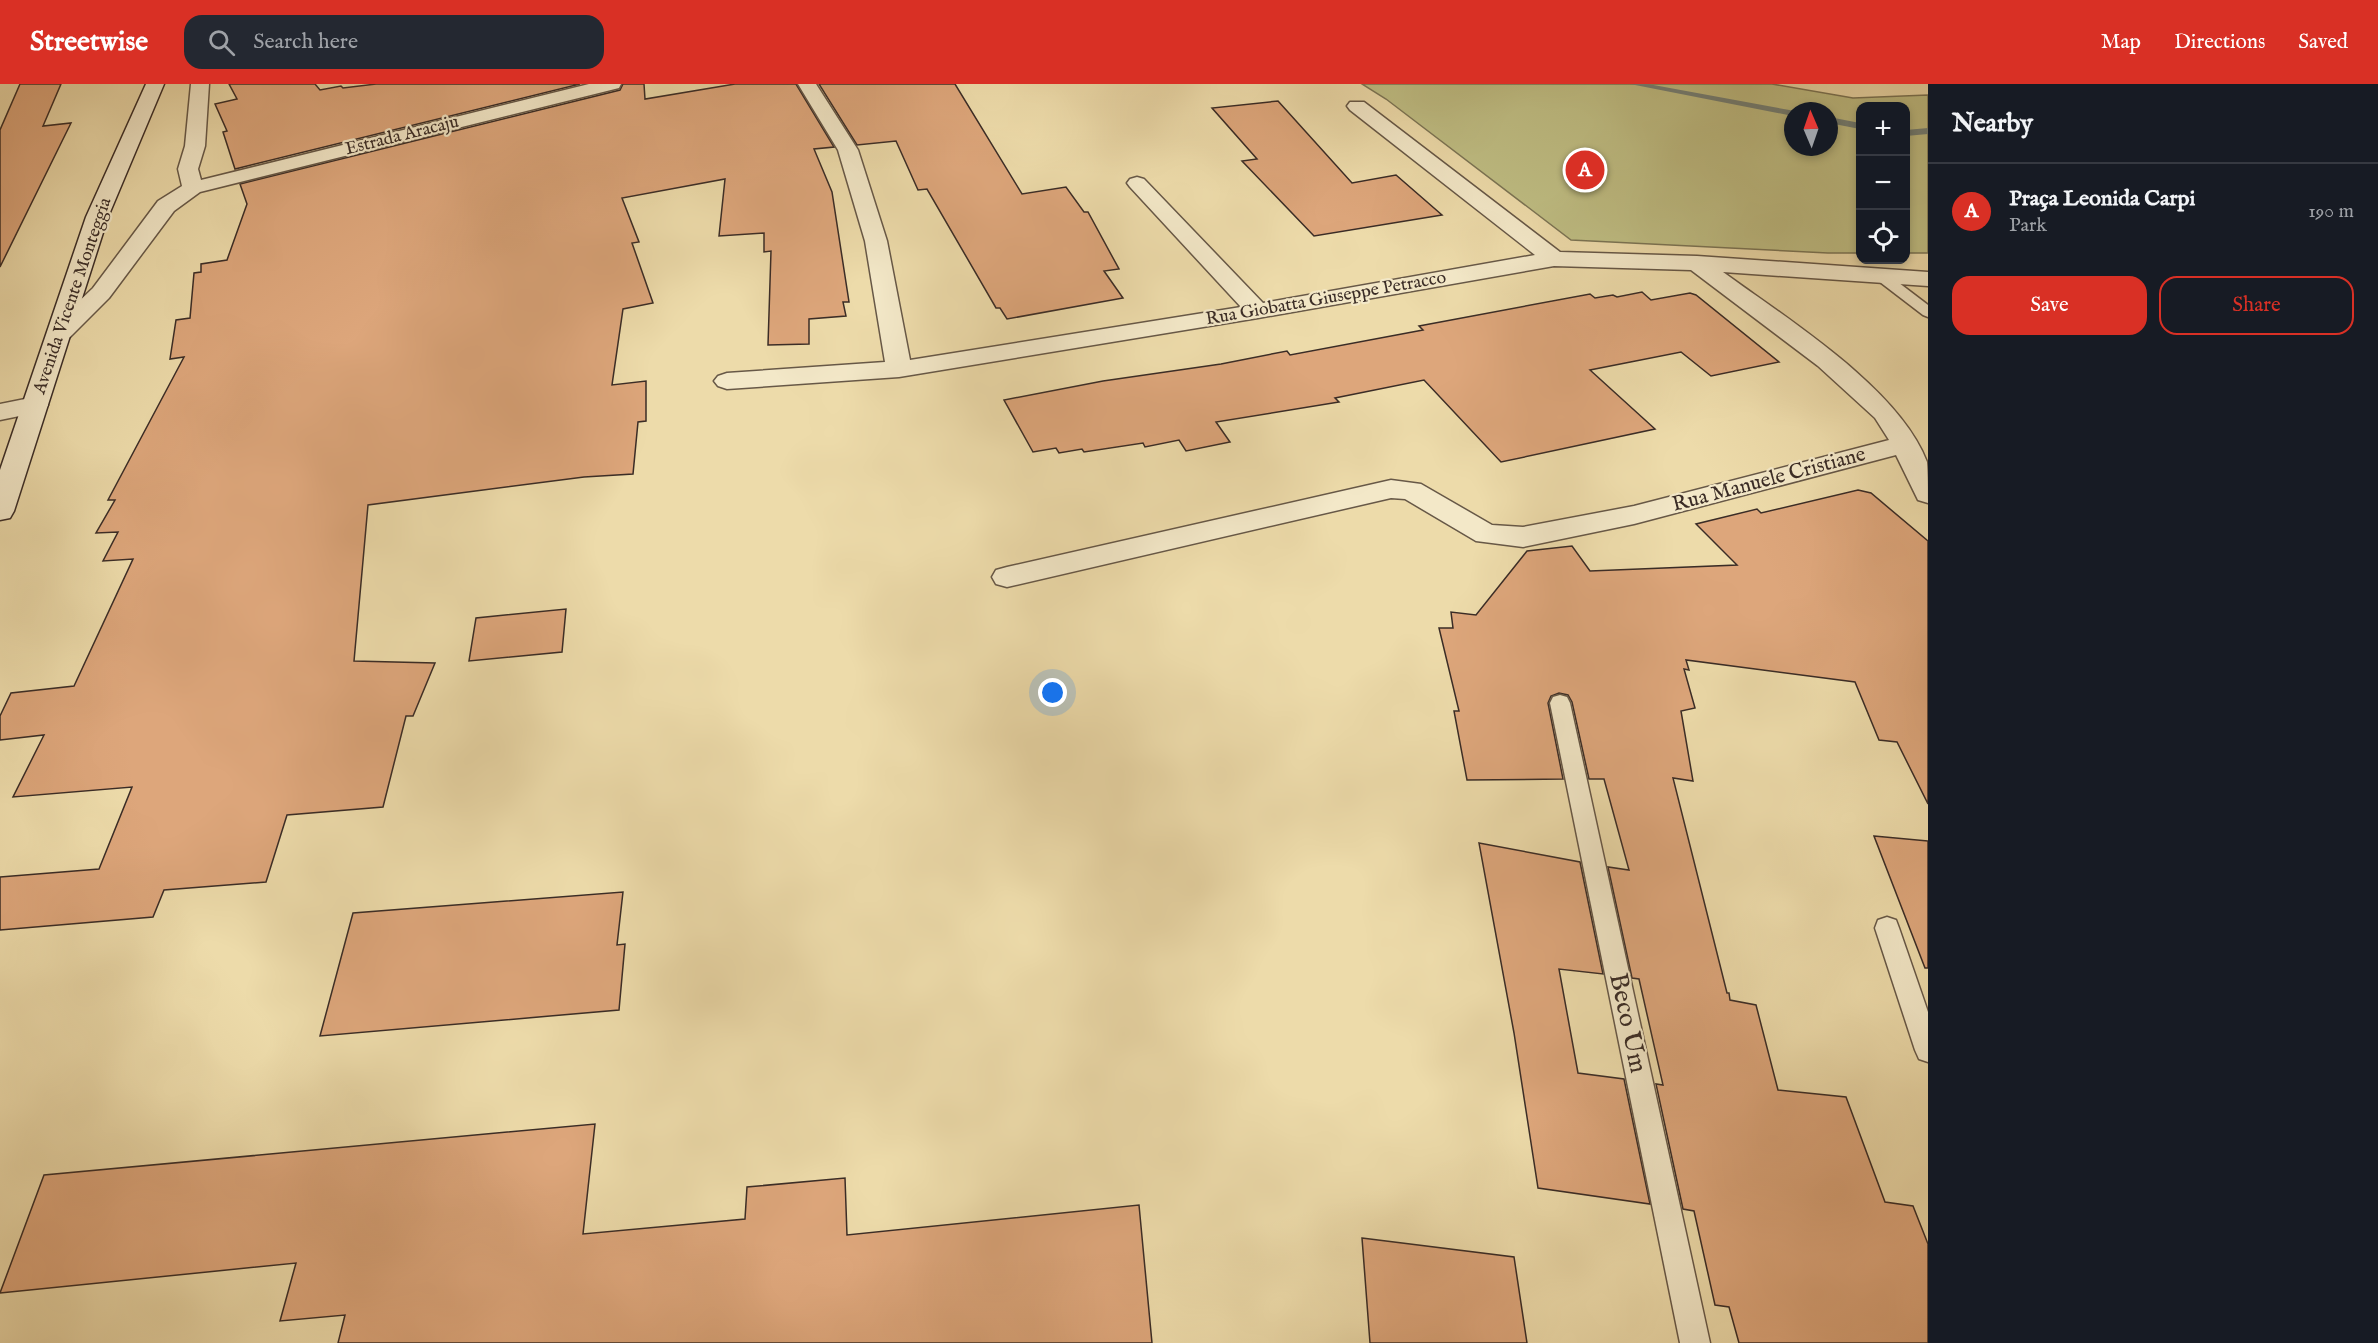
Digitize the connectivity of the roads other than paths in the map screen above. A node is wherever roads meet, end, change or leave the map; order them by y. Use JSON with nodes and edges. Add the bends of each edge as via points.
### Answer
{"nodes":[{"id":1,"x":155,"y":84,"type":"edge"},
{"id":2,"x":200,"y":84,"type":"edge"},
{"id":3,"x":612,"y":84,"type":"edge"},
{"id":4,"x":807,"y":84,"type":"edge"},
{"id":5,"x":1357,"y":106,"type":"dead end"},
{"id":6,"x":1137,"y":183,"type":"dead end"},
{"id":7,"x":193,"y":188,"type":"junction"},
{"id":8,"x":1554,"y":260,"type":"junction"},
{"id":9,"x":1697,"y":263,"type":"junction"},
{"id":10,"x":1881,"y":276,"type":"junction"},
{"id":11,"x":1928,"y":279,"type":"edge"},
{"id":12,"x":1258,"y":311,"type":"junction"},
{"id":13,"x":1928,"y":312,"type":"edge"},
{"id":14,"x":61,"y":332,"type":"junction"},
{"id":15,"x":899,"y":369,"type":"junction"},
{"id":16,"x":726,"y":381,"type":"dead end"},
{"id":17,"x":35,"y":405,"type":"junction"},
{"id":18,"x":0,"y":412,"type":"edge"},
{"id":19,"x":1905,"y":444,"type":"junction"},
{"id":20,"x":1928,"y":494,"type":"edge"},
{"id":21,"x":0,"y":511,"type":"edge"},
{"id":22,"x":1007,"y":577,"type":"dead end"},
{"id":23,"x":1560,"y":703,"type":"dead end"},
{"id":24,"x":1887,"y":928,"type":"dead end"},
{"id":25,"x":1928,"y":1050,"type":"edge"},
{"id":26,"x":1695,"y":1343,"type":"edge"}],
"edges":[{"from":1,"to":14,"type":"street","name":"Avenida Vicente Monteggia","via":[[97,217]]},
{"from":2,"to":7,"type":"street","via":[[195,146],[188,169]]},
{"from":3,"to":7,"type":"street","name":"Estrada Aracaju"},
{"from":4,"to":15,"type":"street","via":[[848,150],[876,241]]},
{"from":5,"to":8,"type":"street"},
{"from":6,"to":12,"type":"street"},
{"from":7,"to":14,"type":"street","name":"Estrada Aracaju","via":[[166,206],[101,293]]},
{"from":8,"to":9,"type":"street","name":"Rua Giobatta Giuseppe Petracco"},
{"from":8,"to":12,"type":"street","name":"Rua Giobatta Giuseppe Petracco"},
{"from":9,"to":10,"type":"street","name":"Rua Giobatta Giuseppe Petracco"},
{"from":9,"to":19,"type":"street","via":[[1827,361],[1885,413]]},
{"from":10,"to":11,"type":"street","name":"Rua Giobatta Giuseppe Petracco"},
{"from":10,"to":13,"type":"lane"},
{"from":12,"to":15,"type":"street","name":"Rua Giobatta Giuseppe Petracco"},
{"from":14,"to":17,"type":"street","name":"Avenida Vicente Monteggia"},
{"from":15,"to":16,"type":"street","name":"Rua Giobatta Giuseppe Petracco"},
{"from":17,"to":18,"type":"street"},
{"from":17,"to":21,"type":"street","name":"Avenida Vicente Monteggia"},
{"from":19,"to":20,"type":"street"},
{"from":19,"to":22,"type":"street","name":"Rua Manuele Cristiane","via":[[1634,515],[1523,537],[1486,534],[1411,490],[1391,489]]},
{"from":23,"to":26,"type":"lane","name":"Beco Um"},
{"from":24,"to":25,"type":"lane"}]}
